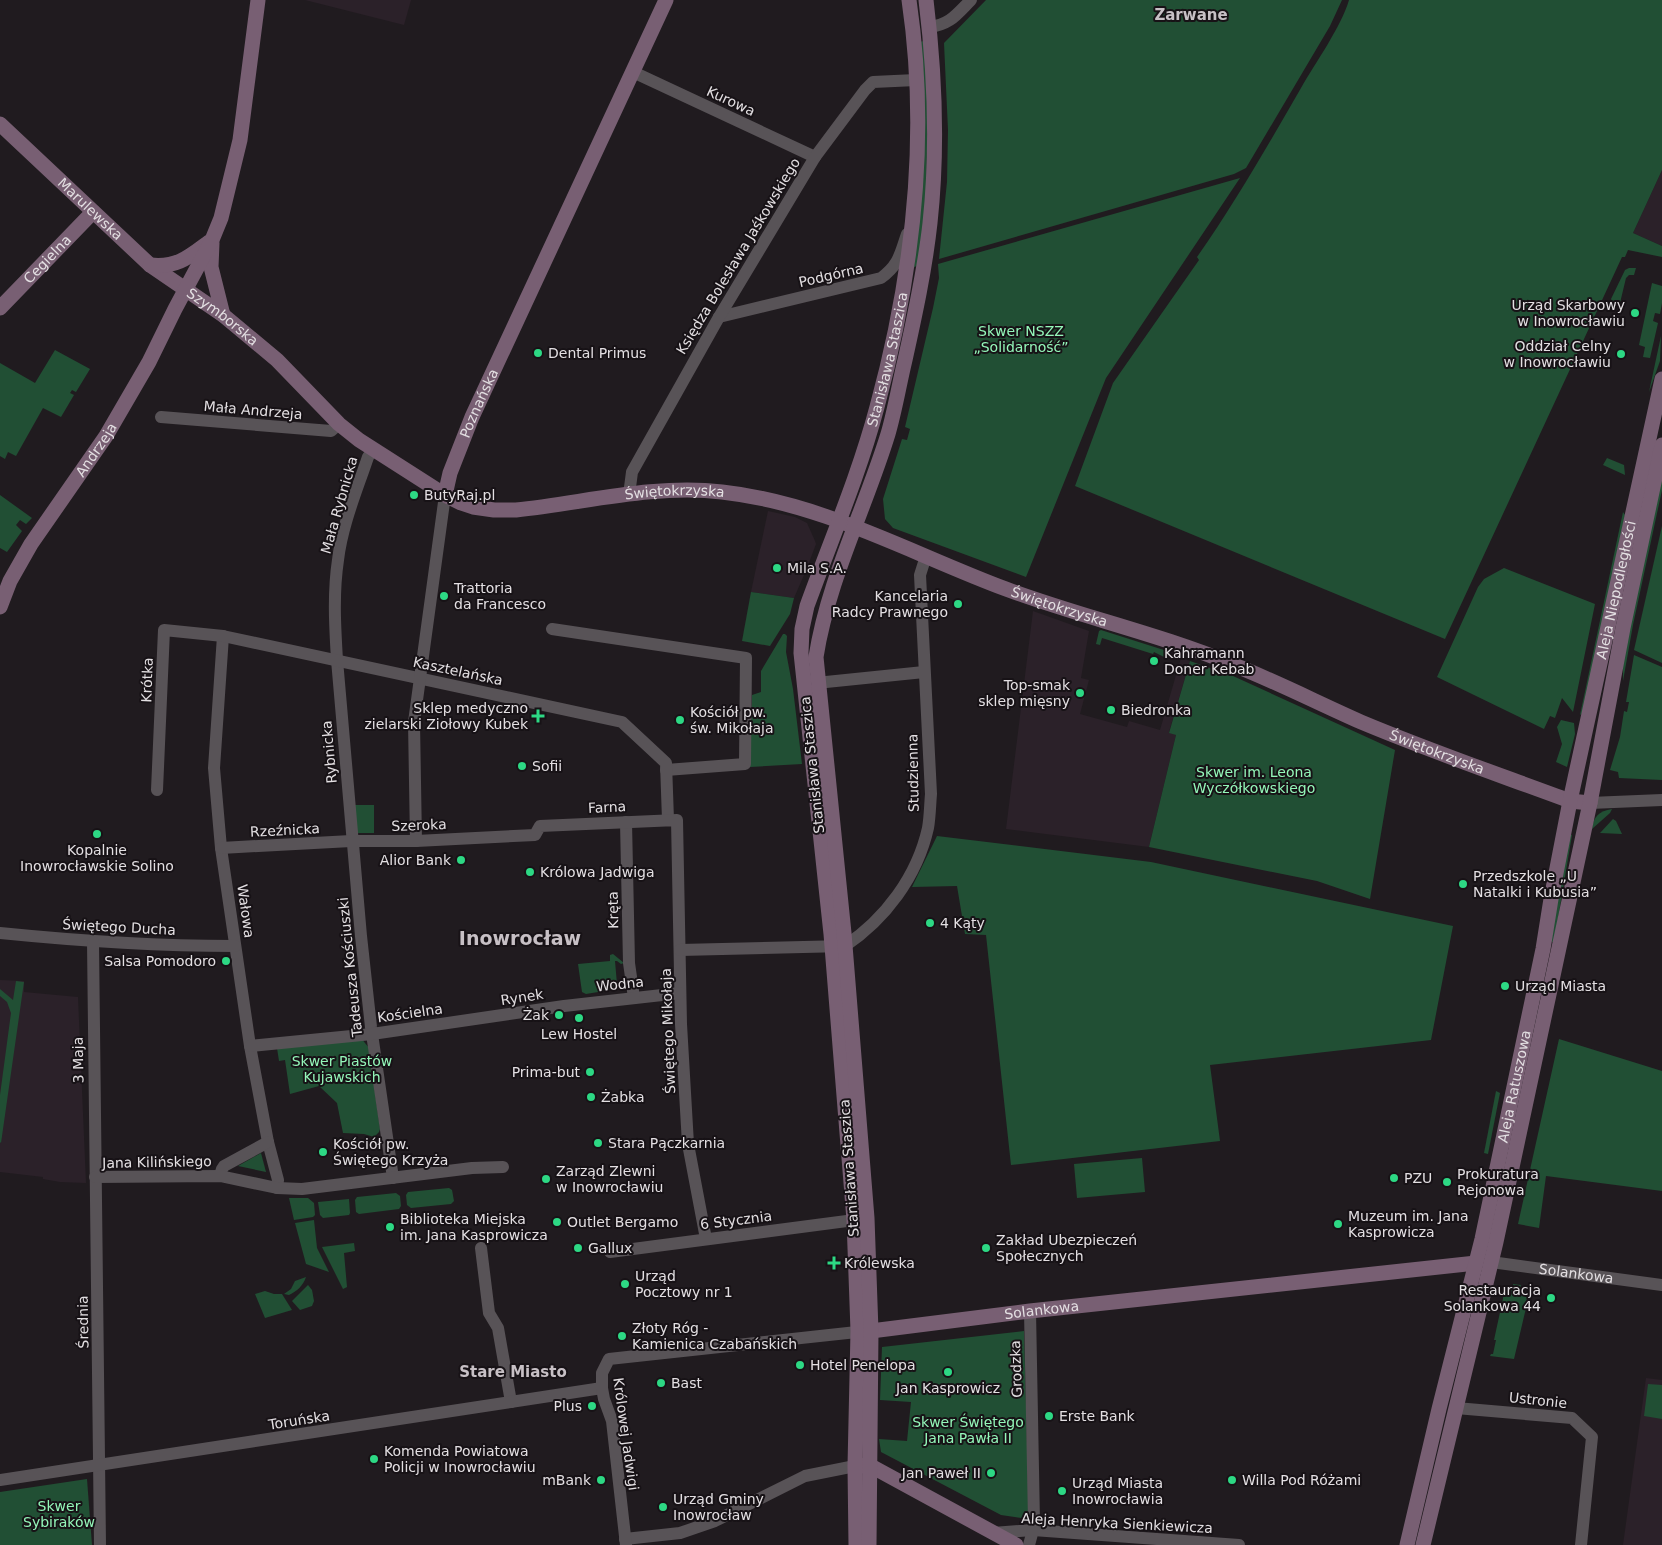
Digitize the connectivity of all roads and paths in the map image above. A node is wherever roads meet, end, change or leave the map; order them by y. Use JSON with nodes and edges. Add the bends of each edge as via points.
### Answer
{"nodes":[{"id":1,"x":258,"y":0,"type":"edge"},
{"id":2,"x":666,"y":0,"type":"edge"},
{"id":3,"x":908,"y":0,"type":"edge"},
{"id":4,"x":926,"y":0,"type":"edge"},
{"id":5,"x":971,"y":0,"type":"edge"},
{"id":6,"x":929,"y":28,"type":"junction"},
{"id":7,"x":633,"y":72,"type":"junction"},
{"id":8,"x":916,"y":80,"type":"junction"},
{"id":9,"x":0,"y":124,"type":"edge"},
{"id":10,"x":815,"y":157,"type":"junction"},
{"id":11,"x":93,"y":212,"type":"junction"},
{"id":12,"x":914,"y":218,"type":"junction"},
{"id":13,"x":212,"y":240,"type":"junction"},
{"id":14,"x":150,"y":264,"type":"junction"},
{"id":15,"x":186,"y":289,"type":"junction"},
{"id":16,"x":0,"y":308,"type":"edge"},
{"id":17,"x":223,"y":315,"type":"junction"},
{"id":18,"x":719,"y":317,"type":"junction"},
{"id":19,"x":1662,"y":379,"type":"edge"},
{"id":20,"x":161,"y":417,"type":"dead end"},
{"id":21,"x":339,"y":424,"type":"junction"},
{"id":22,"x":1662,"y":445,"type":"edge"},
{"id":23,"x":373,"y":450,"type":"junction"},
{"id":24,"x":445,"y":495,"type":"junction"},
{"id":25,"x":629,"y":495,"type":"junction"},
{"id":26,"x":838,"y":521,"type":"junction"},
{"id":27,"x":855,"y":527,"type":"junction"},
{"id":28,"x":926,"y":556,"type":"junction"},
{"id":29,"x":0,"y":607,"type":"edge"},
{"id":30,"x":552,"y":629,"type":"dead end"},
{"id":31,"x":223,"y":636,"type":"junction"},
{"id":32,"x":337,"y":660,"type":"junction"},
{"id":33,"x":924,"y":672,"type":"junction"},
{"id":34,"x":420,"y":678,"type":"junction"},
{"id":35,"x":826,"y":682,"type":"dead end"},
{"id":36,"x":666,"y":770,"type":"junction"},
{"id":37,"x":157,"y":790,"type":"dead end"},
{"id":38,"x":1662,"y":800,"type":"edge"},
{"id":39,"x":1570,"y":801,"type":"junction"},
{"id":40,"x":1590,"y":803,"type":"junction"},
{"id":41,"x":672,"y":820,"type":"junction"},
{"id":42,"x":626,"y":822,"type":"junction"},
{"id":43,"x":488,"y":838,"type":"joint"},
{"id":44,"x":351,"y":841,"type":"junction"},
{"id":45,"x":416,"y":841,"type":"junction"},
{"id":46,"x":221,"y":848,"type":"junction"},
{"id":47,"x":0,"y":933,"type":"edge"},
{"id":48,"x":92,"y":942,"type":"junction"},
{"id":49,"x":236,"y":946,"type":"junction"},
{"id":50,"x":839,"y":946,"type":"junction"},
{"id":51,"x":680,"y":950,"type":"junction"},
{"id":52,"x":1550,"y":950,"type":"junction"},
{"id":53,"x":680,"y":993,"type":"junction"},
{"id":54,"x":634,"y":998,"type":"junction"},
{"id":55,"x":564,"y":1006,"type":"joint"},
{"id":56,"x":485,"y":1017,"type":"joint"},
{"id":57,"x":372,"y":1034,"type":"junction"},
{"id":58,"x":250,"y":1046,"type":"junction"},
{"id":59,"x":268,"y":1142,"type":"junction"},
{"id":60,"x":503,"y":1167,"type":"dead end"},
{"id":61,"x":220,"y":1176,"type":"junction"},
{"id":62,"x":95,"y":1177,"type":"junction"},
{"id":63,"x":393,"y":1178,"type":"junction"},
{"id":64,"x":277,"y":1188,"type":"junction"},
{"id":65,"x":860,"y":1219,"type":"junction"},
{"id":66,"x":706,"y":1239,"type":"junction"},
{"id":67,"x":481,"y":1248,"type":"dead end"},
{"id":68,"x":610,"y":1252,"type":"dead end"},
{"id":69,"x":1484,"y":1263,"type":"junction"},
{"id":70,"x":1662,"y":1284,"type":"edge"},
{"id":71,"x":1030,"y":1312,"type":"junction"},
{"id":72,"x":865,"y":1331,"type":"junction"},
{"id":73,"x":609,"y":1359,"type":"joint"},
{"id":74,"x":602,"y":1388,"type":"junction"},
{"id":75,"x":512,"y":1402,"type":"junction"},
{"id":76,"x":1456,"y":1408,"type":"junction"},
{"id":77,"x":99,"y":1465,"type":"junction"},
{"id":78,"x":862,"y":1466,"type":"junction"},
{"id":79,"x":0,"y":1480,"type":"edge"},
{"id":80,"x":1033,"y":1530,"type":"junction"},
{"id":81,"x":994,"y":1533,"type":"junction"},
{"id":82,"x":625,"y":1542,"type":"edge"},
{"id":83,"x":100,"y":1545,"type":"edge"},
{"id":84,"x":856,"y":1545,"type":"edge"},
{"id":85,"x":868,"y":1545,"type":"edge"},
{"id":86,"x":1016,"y":1545,"type":"edge"},
{"id":87,"x":1029,"y":1545,"type":"edge"},
{"id":88,"x":1239,"y":1545,"type":"edge"},
{"id":89,"x":1407,"y":1545,"type":"edge"},
{"id":90,"x":1424,"y":1545,"type":"edge"},
{"id":91,"x":1581,"y":1545,"type":"edge"}],
"edges":[{"from":1,"to":13,"type":"street","name":"Szymborska","via":[[240,140],[221,218]]},
{"from":2,"to":7,"type":"street","name":"Poznańska"},
{"from":3,"to":8,"type":"street","name":"Stanisława Staszica"},
{"from":4,"to":6,"type":"street","name":"Stanisława Staszica"},
{"from":5,"to":6,"type":"street","via":[[948,23]]},
{"from":6,"to":27,"type":"street","name":"Stanisława Staszica","via":[[935,154],[924,266],[888,434]]},
{"from":7,"to":10,"type":"street","name":"Kurowa"},
{"from":7,"to":24,"type":"street","name":"Poznańska","via":[[472,417]]},
{"from":8,"to":10,"type":"street","name":"Księdza Bolesława Jaśkowskiego","via":[[873,82]]},
{"from":8,"to":12,"type":"street","name":"Stanisława Staszica","via":[[918,125]]},
{"from":9,"to":11,"type":"street","name":"Marulewska"},
{"from":10,"to":18,"type":"street","name":"Księdza Bolesława Jaśkowskiego"},
{"from":11,"to":14,"type":"street","name":"Marulewska"},
{"from":11,"to":16,"type":"street","name":"Cegielna"},
{"from":12,"to":18,"type":"street","name":"Podgórna","via":[[897,264],[881,278]]},
{"from":12,"to":26,"type":"street","name":"Stanisława Staszica","via":[[906,275],[877,406]]},
{"from":13,"to":14,"type":"street","via":[[180,262],[167,266]]},
{"from":13,"to":15,"type":"street","name":"Szymborska"},
{"from":13,"to":17,"type":"street","via":[[212,267]]},
{"from":14,"to":15,"type":"street","name":"Marulewska"},
{"from":15,"to":17,"type":"street","name":"Szymborska"},
{"from":15,"to":29,"type":"street","name":"Andrzeja","via":[[111,427],[30,544]]},
{"from":17,"to":21,"type":"street","name":"Szymborska","via":[[277,360]]},
{"from":18,"to":25,"type":"street","name":"Księdza Bolesława Jaśkowskiego","via":[[632,472]]},
{"from":19,"to":39,"type":"street","name":"Aleja Niepodległości"},
{"from":20,"to":21,"type":"street","name":"Mała Andrzeja","via":[[331,432]]},
{"from":21,"to":23,"type":"street","name":"Szymborska"},
{"from":22,"to":40,"type":"street","name":"Aleja Niepodległości"},
{"from":23,"to":24,"type":"street","name":"Szymborska"},
{"from":23,"to":32,"type":"street","name":"Mała Rybnicka","via":[[346,523],[338,559]]},
{"from":24,"to":25,"type":"street","name":"Świętokrzyska","via":[[467,505],[494,510]]},
{"from":24,"to":34,"type":"street","name":"Poznańska"},
{"from":25,"to":26,"type":"street","name":"Świętokrzyska","via":[[670,490],[719,492],[784,503]]},
{"from":26,"to":27,"type":"street","name":"Świętokrzyska"},
{"from":26,"to":50,"type":"street","name":"Stanisława Staszica","via":[[807,606],[801,653]]},
{"from":27,"to":28,"type":"street","name":"Świętokrzyska"},
{"from":27,"to":50,"type":"street","name":"Stanisława Staszica","via":[[824,612],[816,657]]},
{"from":28,"to":33,"type":"street","name":"Studzienna","via":[[920,575]]},
{"from":28,"to":39,"type":"street","name":"Świętokrzyska","via":[[1026,596],[1234,664],[1400,738]]},
{"from":30,"to":36,"type":"street","via":[[746,658],[745,764]]},
{"from":31,"to":32,"type":"street","name":"Kasztelańska"},
{"from":31,"to":37,"type":"street","name":"Krótka","via":[[164,630]]},
{"from":31,"to":46,"type":"street","name":"Wałowa","via":[[214,768]]},
{"from":32,"to":34,"type":"street","name":"Kasztelańska"},
{"from":32,"to":44,"type":"street","name":"Rybnicka"},
{"from":33,"to":35,"type":"street"},
{"from":33,"to":50,"type":"street","name":"Studzienna","via":[[930,794],[925,841],[904,887],[889,907],[858,938]]},
{"from":34,"to":36,"type":"street","name":"Kasztelańska","via":[[622,722],[666,763]]},
{"from":34,"to":45,"type":"street","name":"Poznańska","via":[[414,722]]},
{"from":36,"to":41,"type":"street","name":"Świętego Mikołaja"},
{"from":38,"to":40,"type":"street","name":"Świętokrzyska"},
{"from":39,"to":40,"type":"street","name":"Świętokrzyska"},
{"from":39,"to":52,"type":"street","name":"Aleja Ratuszowa","via":[[1551,900]]},
{"from":40,"to":52,"type":"street","name":"Aleja Ratuszowa"},
{"from":41,"to":42,"type":"street","name":"Farna"},
{"from":41,"to":51,"type":"street","name":"Świętego Mikołaja"},
{"from":42,"to":43,"type":"street","name":"Farna","via":[[540,826],[534,835]]},
{"from":42,"to":54,"type":"street","name":"Kręta","via":[[629,963]]},
{"from":43,"to":45,"type":"street","name":"Szeroka"},
{"from":44,"to":45,"type":"street","name":"Szeroka"},
{"from":44,"to":46,"type":"street","name":"Rzeźnicka"},
{"from":44,"to":57,"type":"street","name":"Tadeusza Kościuszki"},
{"from":46,"to":49,"type":"street","name":"Wałowa"},
{"from":47,"to":48,"type":"street","name":"Świętego Ducha"},
{"from":48,"to":49,"type":"street","name":"Świętego Ducha"},
{"from":48,"to":62,"type":"street","name":"3 Maja"},
{"from":49,"to":58,"type":"street","name":"Wałowa"},
{"from":50,"to":51,"type":"street"},
{"from":50,"to":65,"type":"street","name":"Stanisława Staszica"},
{"from":51,"to":53,"type":"street","name":"Świętego Mikołaja"},
{"from":52,"to":69,"type":"street","name":"Aleja Ratuszowa"},
{"from":53,"to":54,"type":"street","name":"Wodna"},
{"from":53,"to":66,"type":"street","name":"Świętego Mikołaja","via":[[688,1144]]},
{"from":54,"to":55,"type":"street","name":"Wodna"},
{"from":55,"to":56,"type":"street","name":"Rynek"},
{"from":56,"to":57,"type":"street","name":"Kościelna"},
{"from":57,"to":58,"type":"street","name":"Kościelna"},
{"from":57,"to":63,"type":"street","name":"Tadeusza Kościuszki"},
{"from":58,"to":59,"type":"street","name":"Wałowa"},
{"from":59,"to":61,"type":"street","name":"Jana Kilińskiego","via":[[224,1166]]},
{"from":59,"to":64,"type":"street","name":"Wałowa","via":[[278,1180]]},
{"from":60,"to":63,"type":"street","name":"Jana Kilińskiego"},
{"from":61,"to":62,"type":"street","name":"Jana Kilińskiego"},
{"from":61,"to":64,"type":"street","name":"Jana Kilińskiego"},
{"from":62,"to":77,"type":"street","name":"Średnia"},
{"from":63,"to":64,"type":"street","name":"Jana Kilińskiego","via":[[302,1189]]},
{"from":65,"to":66,"type":"street","name":"6 Stycznia"},
{"from":65,"to":72,"type":"street","name":"Stanisława Staszica"},
{"from":66,"to":68,"type":"street","name":"6 Stycznia"},
{"from":67,"to":75,"type":"street","via":[[489,1313],[498,1328]]},
{"from":69,"to":70,"type":"street","name":"Solankowa"},
{"from":69,"to":71,"type":"street","name":"Solankowa"},
{"from":69,"to":76,"type":"street","name":"Aleja Ratuszowa"},
{"from":69,"to":89,"type":"street","name":"Aleja Ratuszowa","via":[[1439,1409]]},
{"from":71,"to":72,"type":"street","name":"Solankowa"},
{"from":71,"to":80,"type":"street","name":"Grodzka"},
{"from":72,"to":73,"type":"street","name":"Solankowa"},
{"from":72,"to":78,"type":"street","name":"Stanisława Staszica"},
{"from":73,"to":74,"type":"street","name":"Królowej Jadwigi","via":[[602,1373]]},
{"from":74,"to":75,"type":"street","name":"Toruńska"},
{"from":74,"to":82,"type":"street","name":"Królowej Jadwigi","via":[[611,1418]]},
{"from":75,"to":77,"type":"street","name":"Toruńska"},
{"from":76,"to":90,"type":"street","name":"Aleja Ratuszowa"},
{"from":76,"to":91,"type":"street","name":"Ustronie","via":[[1572,1418],[1592,1437]]},
{"from":77,"to":79,"type":"street","name":"Toruńska"},
{"from":77,"to":83,"type":"street","name":"Średnia"},
{"from":78,"to":81,"type":"street"},
{"from":78,"to":82,"type":"street","via":[[805,1476],[715,1521],[680,1533]]},
{"from":78,"to":84,"type":"street","name":"Stanisława Staszica"},
{"from":78,"to":85,"type":"street","name":"Stanisława Staszica"},
{"from":80,"to":81,"type":"street","name":"Aleja Henryka Sienkiewicza"},
{"from":80,"to":87,"type":"street","name":"Grodzka"},
{"from":80,"to":88,"type":"street","name":"Aleja Henryka Sienkiewicza"},
{"from":81,"to":86,"type":"street"}]}
